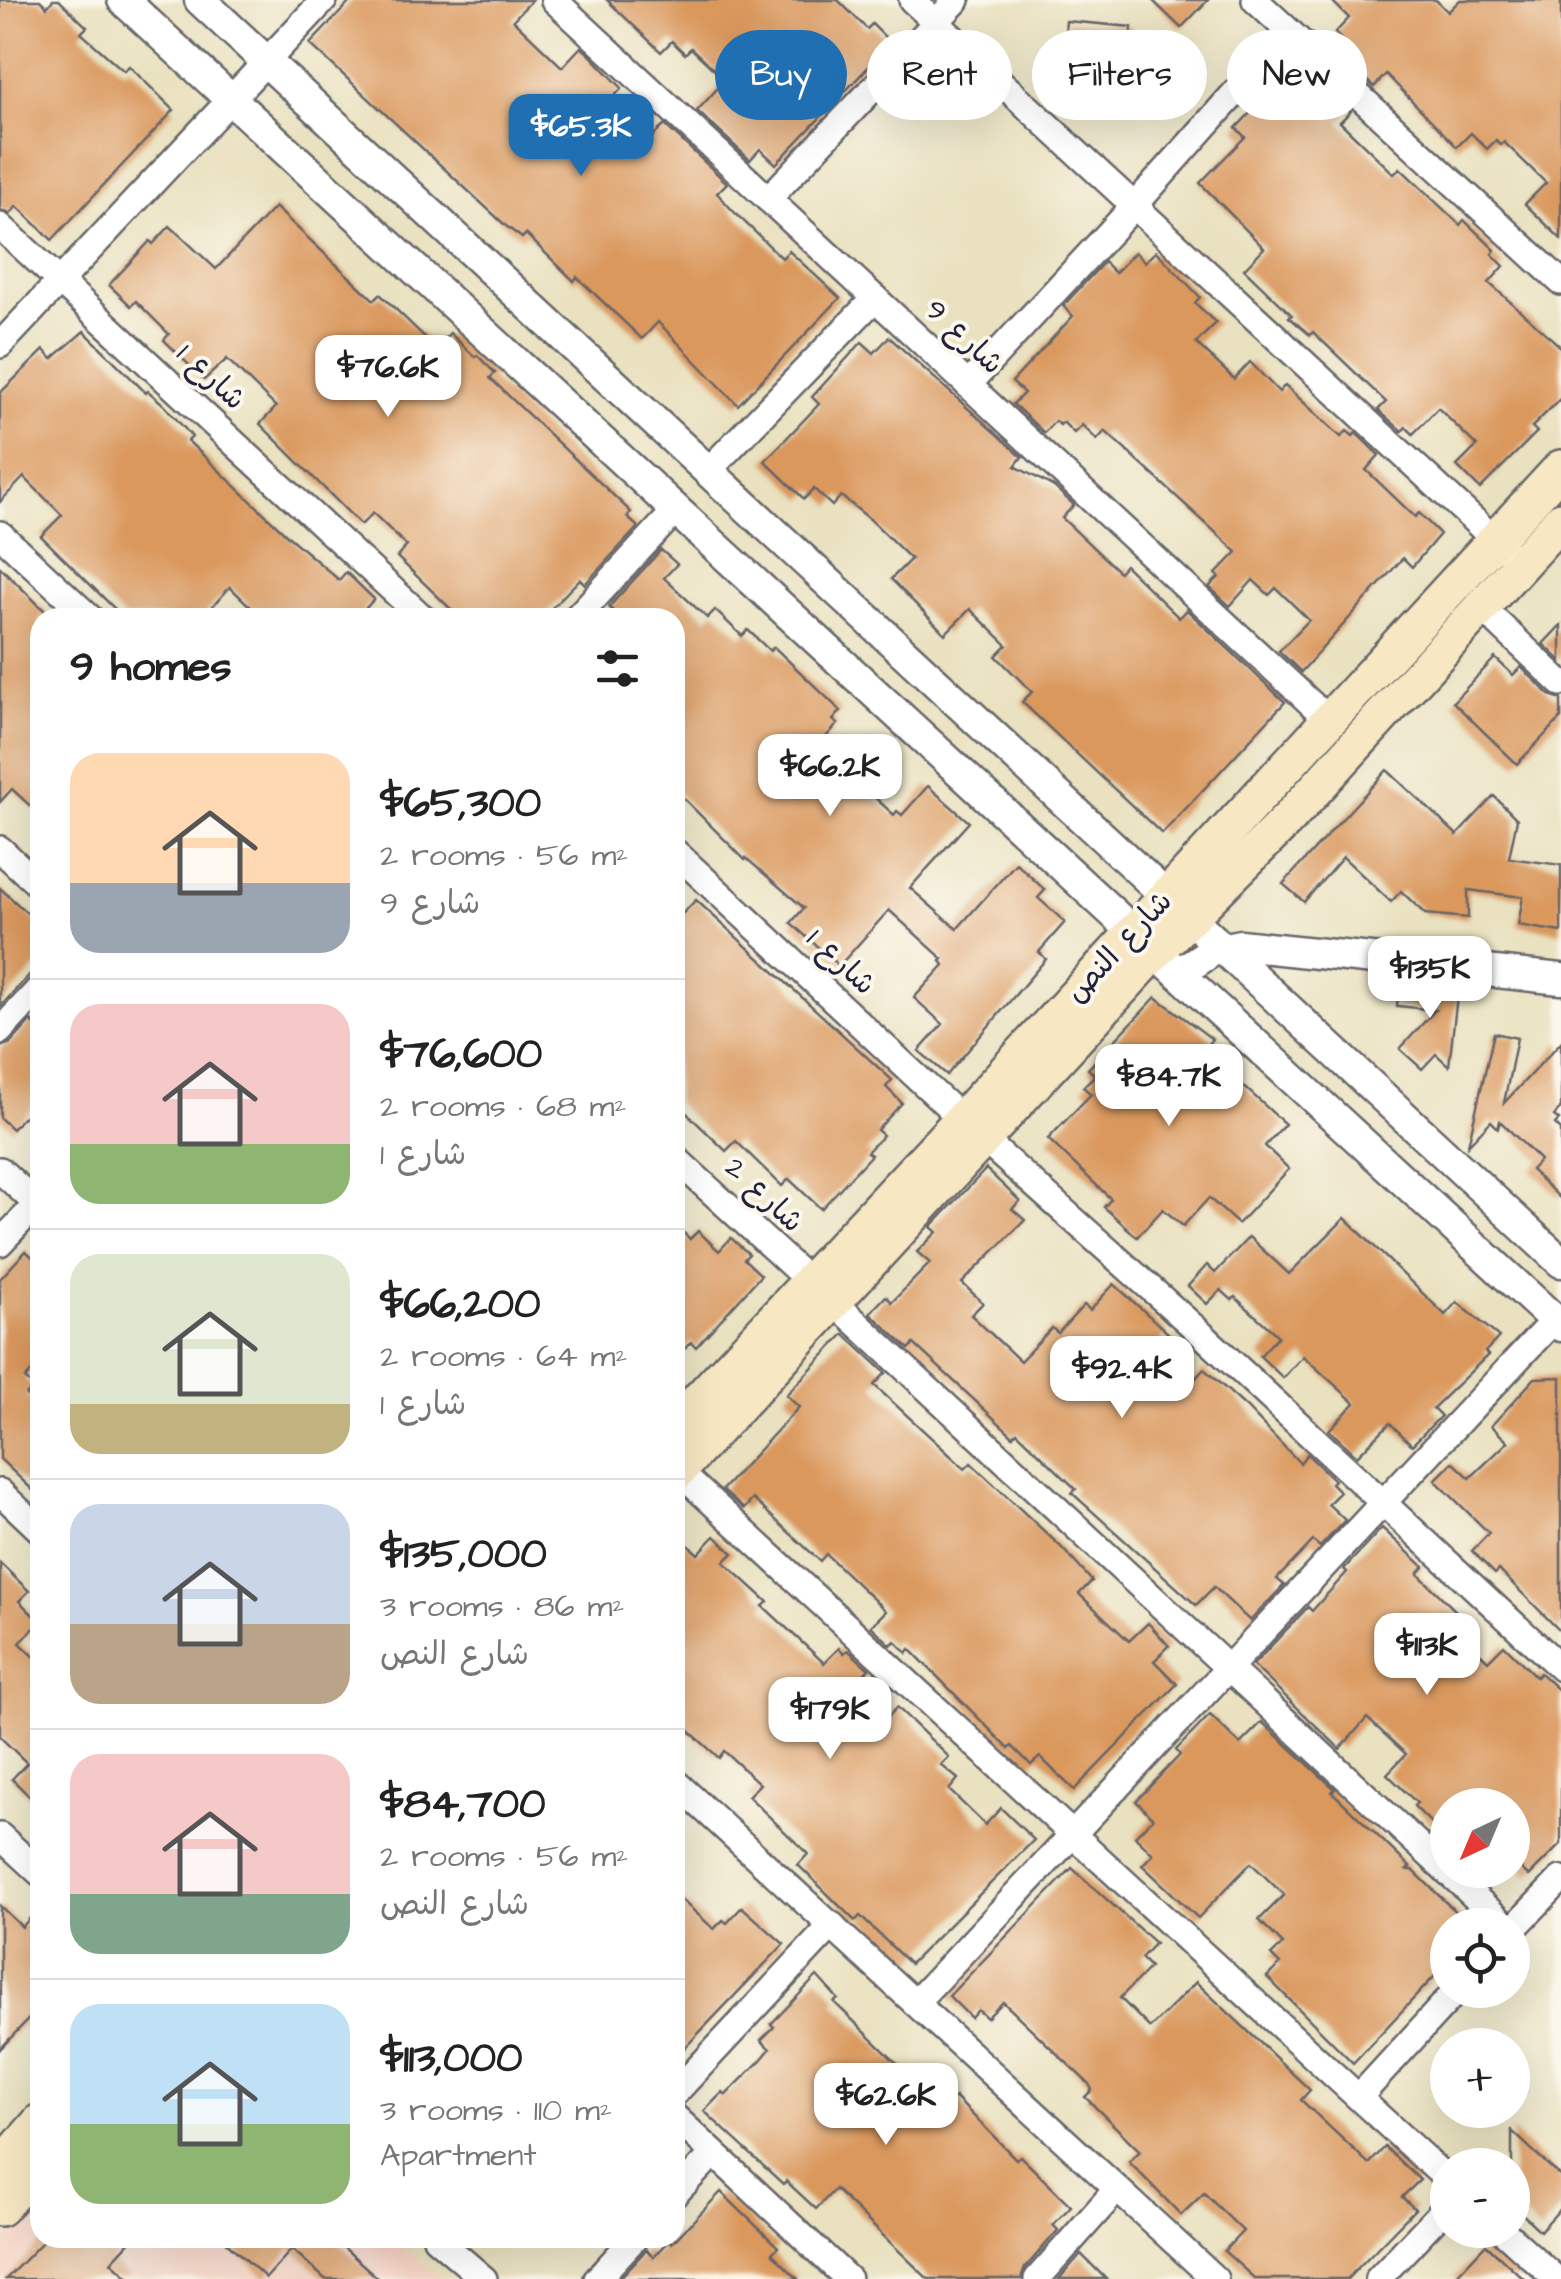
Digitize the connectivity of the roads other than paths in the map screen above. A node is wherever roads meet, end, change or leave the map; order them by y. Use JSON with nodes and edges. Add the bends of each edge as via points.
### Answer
{"nodes":[{"id":1,"x":122,"y":0,"type":"edge"},
{"id":2,"x":200,"y":0,"type":"edge"},
{"id":3,"x":324,"y":0,"type":"edge"},
{"id":4,"x":554,"y":0,"type":"edge"},
{"id":5,"x":912,"y":0,"type":"edge"},
{"id":6,"x":957,"y":0,"type":"edge"},
{"id":7,"x":1255,"y":0,"type":"edge"},
{"id":8,"x":936,"y":23,"type":"junction"},
{"id":9,"x":1288,"y":30,"type":"edge"},
{"id":10,"x":267,"y":60,"type":"junction"},
{"id":11,"x":230,"y":100,"type":"junction"},
{"id":12,"x":1227,"y":103,"type":"edge"},
{"id":13,"x":1367,"y":103,"type":"edge"},
{"id":14,"x":768,"y":200,"type":"junction"},
{"id":15,"x":1135,"y":206,"type":"junction"},
{"id":16,"x":0,"y":226,"type":"edge"},
{"id":17,"x":60,"y":281,"type":"junction"},
{"id":18,"x":1561,"y":282,"type":"edge"},
{"id":19,"x":875,"y":298,"type":"junction"},
{"id":20,"x":0,"y":345,"type":"edge"},
{"id":21,"x":968,"y":385,"type":"junction"},
{"id":22,"x":1561,"y":468,"type":"edge"},
{"id":23,"x":707,"y":472,"type":"junction"},
{"id":24,"x":676,"y":510,"type":"junction"},
{"id":25,"x":1561,"y":520,"type":"edge"},
{"id":26,"x":0,"y":534,"type":"edge"},
{"id":27,"x":1508,"y":552,"type":"junction"},
{"id":28,"x":1480,"y":606,"type":"junction"},
{"id":29,"x":79,"y":608,"type":"edge"},
{"id":30,"x":412,"y":608,"type":"edge"},
{"id":31,"x":585,"y":608,"type":"edge"},
{"id":32,"x":1561,"y":682,"type":"edge"},
{"id":33,"x":1330,"y":722,"type":"junction"},
{"id":34,"x":0,"y":849,"type":"edge"},
{"id":35,"x":685,"y":861,"type":"edge"},
{"id":36,"x":30,"y":877,"type":"edge"},
{"id":37,"x":1179,"y":908,"type":"junction"},
{"id":38,"x":1222,"y":948,"type":"junction"},
{"id":39,"x":1156,"y":952,"type":"junction"},
{"id":40,"x":1561,"y":979,"type":"edge"},
{"id":41,"x":30,"y":999,"type":"edge"},
{"id":42,"x":0,"y":1031,"type":"edge"},
{"id":43,"x":973,"y":1129,"type":"junction"},
{"id":44,"x":685,"y":1167,"type":"edge"},
{"id":45,"x":0,"y":1170,"type":"edge"},
{"id":46,"x":30,"y":1198,"type":"edge"},
{"id":47,"x":30,"y":1213,"type":"edge"},
{"id":48,"x":0,"y":1242,"type":"edge"},
{"id":49,"x":1561,"y":1262,"type":"edge"},
{"id":50,"x":821,"y":1291,"type":"junction"},
{"id":51,"x":1558,"y":1323,"type":"edge"},
{"id":52,"x":685,"y":1416,"type":"edge"},
{"id":53,"x":685,"y":1461,"type":"edge"},
{"id":54,"x":685,"y":1480,"type":"edge"},
{"id":55,"x":0,"y":1492,"type":"edge"},
{"id":56,"x":1384,"y":1501,"type":"junction"},
{"id":57,"x":30,"y":1520,"type":"edge"},
{"id":58,"x":1561,"y":1668,"type":"edge"},
{"id":59,"x":1229,"y":1669,"type":"junction"},
{"id":60,"x":685,"y":1791,"type":"edge"},
{"id":61,"x":1074,"y":1834,"type":"junction"},
{"id":62,"x":0,"y":1836,"type":"edge"},
{"id":63,"x":30,"y":1864,"type":"edge"},
{"id":64,"x":1561,"y":1879,"type":"edge"},
{"id":65,"x":1487,"y":1908,"type":"edge"},
{"id":66,"x":1530,"y":1911,"type":"edge"},
{"id":67,"x":832,"y":1926,"type":"junction"},
{"id":68,"x":916,"y":2003,"type":"junction"},
{"id":69,"x":1440,"y":2008,"type":"edge"},
{"id":70,"x":685,"y":2082,"type":"edge"},
{"id":71,"x":1358,"y":2097,"type":"junction"},
{"id":72,"x":685,"y":2128,"type":"edge"},
{"id":73,"x":30,"y":2134,"type":"edge"},
{"id":74,"x":712,"y":2154,"type":"junction"},
{"id":75,"x":1430,"y":2163,"type":"edge"},
{"id":76,"x":0,"y":2168,"type":"edge"},
{"id":77,"x":30,"y":2176,"type":"edge"},
{"id":78,"x":685,"y":2183,"type":"edge"},
{"id":79,"x":1117,"y":2188,"type":"junction"},
{"id":80,"x":0,"y":2208,"type":"edge"},
{"id":81,"x":1430,"y":2224,"type":"edge"},
{"id":82,"x":453,"y":2248,"type":"edge"},
{"id":83,"x":626,"y":2248,"type":"edge"},
{"id":84,"x":1524,"y":2248,"type":"edge"},
{"id":85,"x":1557,"y":2275,"type":"edge"},
{"id":86,"x":484,"y":2279,"type":"edge"},
{"id":87,"x":597,"y":2279,"type":"edge"},
{"id":88,"x":848,"y":2279,"type":"edge"},
{"id":89,"x":1037,"y":2279,"type":"edge"},
{"id":90,"x":1215,"y":2279,"type":"edge"},
{"id":91,"x":1378,"y":2279,"type":"edge"}],
"edges":[{"from":1,"to":11,"type":"street"},
{"from":2,"to":10,"type":"street"},
{"from":3,"to":10,"type":"street"},
{"from":4,"to":14,"type":"street","name":"شارع 9"},
{"from":5,"to":8,"type":"street"},
{"from":6,"to":8,"type":"street"},
{"from":7,"to":9,"type":"street"},
{"from":8,"to":14,"type":"street"},
{"from":8,"to":15,"type":"street"},
{"from":10,"to":11,"type":"street"},
{"from":10,"to":23,"type":"street"},
{"from":11,"to":17,"type":"street"},
{"from":11,"to":24,"type":"street"},
{"from":12,"to":15,"type":"street"},
{"from":13,"to":18,"type":"street"},
{"from":14,"to":19,"type":"street","name":"شارع 9"},
{"from":15,"to":21,"type":"street"},
{"from":15,"to":27,"type":"street"},
{"from":16,"to":17,"type":"street","name":"شارع 1"},
{"from":17,"to":20,"type":"street"},
{"from":17,"to":30,"type":"street","name":"شارع 1"},
{"from":19,"to":21,"type":"street","name":"شارع 9"},
{"from":19,"to":23,"type":"street"},
{"from":21,"to":33,"type":"street","name":"شارع 9"},
{"from":22,"to":27,"type":"main road","name":"شارع النص"},
{"from":23,"to":37,"type":"street"},
{"from":24,"to":31,"type":"street"},
{"from":24,"to":39,"type":"street"},
{"from":25,"to":27,"type":"main road","name":"شارع النص"},
{"from":26,"to":29,"type":"street"},
{"from":27,"to":28,"type":"main road","name":"شارع النص"},
{"from":27,"to":33,"type":"main road","name":"شارع النص"},
{"from":28,"to":32,"type":"street"},
{"from":28,"to":37,"type":"main road","name":"شارع النص","via":[[1289,818]]},
{"from":33,"to":37,"type":"main road","name":"شارع النص"},
{"from":34,"to":36,"type":"street"},
{"from":35,"to":43,"type":"street","name":"شارع 1"},
{"from":37,"to":38,"type":"street"},
{"from":37,"to":39,"type":"main road","name":"شارع النص"},
{"from":38,"to":39,"type":"street"},
{"from":38,"to":40,"type":"street"},
{"from":38,"to":49,"type":"street"},
{"from":39,"to":43,"type":"main road","name":"شارع النص"},
{"from":39,"to":51,"type":"street"},
{"from":41,"to":42,"type":"street"},
{"from":43,"to":50,"type":"main road","name":"شارع النص"},
{"from":43,"to":56,"type":"street","name":"شارع 1"},
{"from":44,"to":50,"type":"street","name":"شارع 2"},
{"from":45,"to":46,"type":"street"},
{"from":47,"to":48,"type":"street"},
{"from":50,"to":52,"type":"main road","name":"شارع النص"},
{"from":50,"to":53,"type":"main road","name":"شارع النص"},
{"from":50,"to":59,"type":"street","name":"شارع 2"},
{"from":51,"to":56,"type":"street"},
{"from":54,"to":61,"type":"street"},
{"from":55,"to":57,"type":"street"},
{"from":56,"to":58,"type":"street","name":"شارع 1"},
{"from":56,"to":59,"type":"street"},
{"from":59,"to":61,"type":"street"},
{"from":59,"to":65,"type":"street","name":"شارع 2"},
{"from":60,"to":67,"type":"street"},
{"from":61,"to":68,"type":"street"},
{"from":61,"to":71,"type":"street"},
{"from":62,"to":63,"type":"street"},
{"from":64,"to":66,"type":"street"},
{"from":67,"to":68,"type":"street"},
{"from":67,"to":70,"type":"street"},
{"from":68,"to":79,"type":"street"},
{"from":69,"to":71,"type":"street"},
{"from":71,"to":75,"type":"street"},
{"from":72,"to":74,"type":"street"},
{"from":73,"to":76,"type":"main road"},
{"from":74,"to":78,"type":"street"},
{"from":74,"to":88,"type":"street"},
{"from":77,"to":80,"type":"main road"},
{"from":79,"to":89,"type":"street"},
{"from":79,"to":90,"type":"street"},
{"from":81,"to":91,"type":"street"},
{"from":82,"to":86,"type":"street"},
{"from":83,"to":87,"type":"street"},
{"from":84,"to":85,"type":"street"}]}
